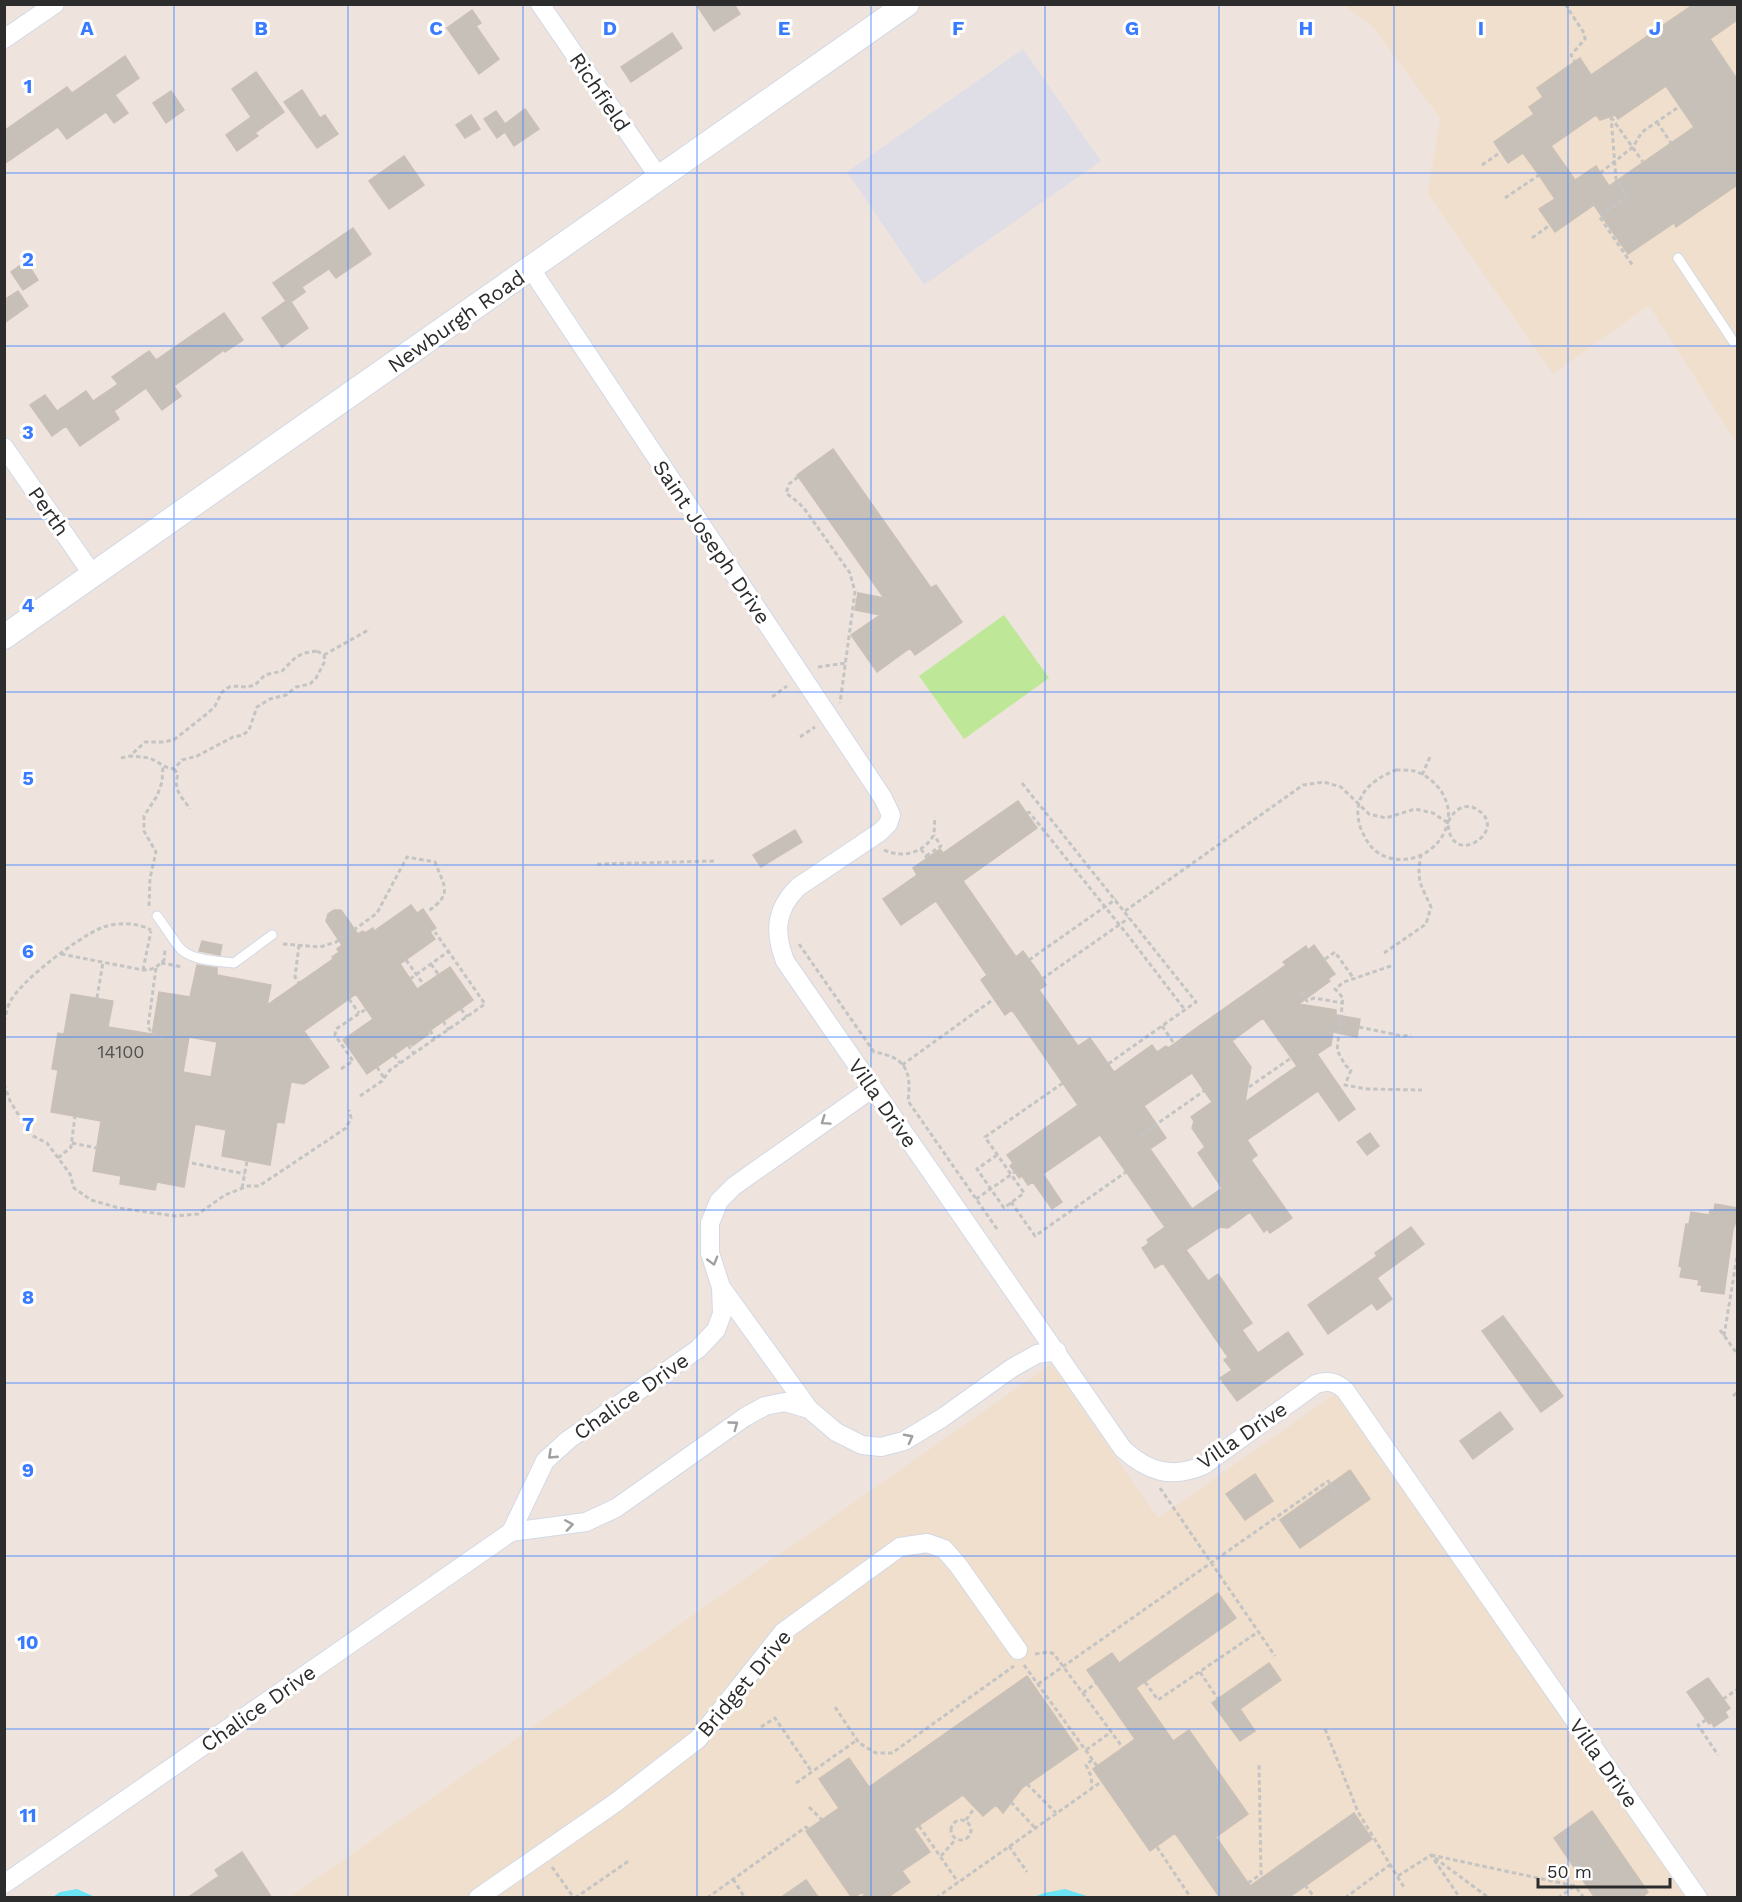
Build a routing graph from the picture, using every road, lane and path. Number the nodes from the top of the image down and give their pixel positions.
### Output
1 (55, 4) edge
2 (540, 4) edge
3 (907, 4) edge
4 (1565, 4) edge
5 (4, 39) edge
6 (1575, 62) dead end
7 (1680, 106) dead end
8 (1657, 122) junction
9 (1671, 143) dead end
10 (1633, 147) junction
11 (1501, 152) dead end
12 (1614, 162) junction
13 (1643, 162) dead end
14 (1482, 165) dead end
15 (1600, 173) dead end
16 (1539, 175) dead end
17 (660, 179) junction
18 (1505, 198) dead end
19 (1550, 225) dead end
20 (1532, 238) dead end
21 (1678, 258) dead end
22 (1633, 266) dead end
23 (531, 269) junction
24 (1733, 341) dead end
25 (4, 447) edge
26 (798, 477) dead end
27 (93, 575) junction
28 (370, 629) dead end
29 (4, 637) edge
30 (324, 655) junction
31 (829, 718) junction
32 (800, 737) dead end
33 (130, 756) junction
34 (1430, 757) dead end
35 (122, 758) dead end
36 (164, 766) junction
37 (174, 769) junction
38 (1422, 775) junction
39 (1022, 783) dead end
40 (1358, 803) junction
41 (190, 809) dead end
42 (1027, 813) dead end
43 (935, 817) dead end
44 (1448, 823) junction
45 (934, 835) junction
46 (921, 849) junction
47 (883, 850) dead end
48 (1421, 855) junction
49 (715, 861) dead end
50 (597, 864) dead end
51 (1116, 899) junction
52 (1105, 907) junction
53 (1125, 911) junction
54 (428, 912) dead end
55 (780, 916) junction
56 (1130, 917) junction
57 (153, 918) junction
58 (1119, 925) junction
59 (153, 932) junction
60 (435, 932) dead end
61 (272, 935) dead end
62 (160, 942) dead end
63 (279, 945) dead end
64 (299, 945) junction
65 (449, 951) junction
66 (1384, 953) dead end
67 (61, 954) junction
68 (406, 960) dead end
69 (1029, 960) dead end
70 (1324, 960) dead end
71 (103, 962) junction
72 (161, 963) junction
73 (431, 964) junction
74 (1391, 966) dead end
75 (156, 968) junction
76 (189, 968) dead end
77 (143, 970) junction
78 (438, 974) dead end
79 (416, 975) junction
80 (410, 979) dead end
81 (1042, 979) dead end
82 (1354, 979) junction
83 (299, 983) dead end
84 (424, 985) dead end
85 (1301, 992) dead end
86 (97, 998) dead end
87 (349, 999) dead end
88 (991, 1001) dead end
89 (1342, 1003) junction
90 (366, 1009) dead end
91 (461, 1009) dead end
92 (1185, 1010) junction
93 (359, 1014) junction
94 (467, 1017) junction
95 (443, 1021) dead end
96 (4, 1022) edge
97 (1162, 1026) junction
98 (1359, 1027) dead end
99 (449, 1029) junction
100 (430, 1030) dead end
101 (1411, 1035) dead end
102 (435, 1039) junction
103 (166, 1040) dead end
104 (408, 1046) dead end
105 (1180, 1052) dead end
106 (414, 1053) junction
107 (394, 1055) dead end
108 (1291, 1058) dead end
109 (399, 1063) junction
110 (1108, 1064) dead end
111 (902, 1065) junction
112 (376, 1067) dead end
113 (341, 1069) dead end
114 (384, 1078) junction
115 (1064, 1083) dead end
116 (4, 1084) edge
117 (1249, 1087) dead end
118 (873, 1088) junction
119 (1422, 1090) dead end
120 (1204, 1091) dead end
121 (360, 1096) dead end
122 (349, 1110) dead end
123 (75, 1116) dead end
124 (1141, 1135) dead end
125 (72, 1143) junction
126 (97, 1148) dead end
127 (998, 1155) junction
128 (58, 1158) junction
129 (247, 1161) dead end
130 (192, 1163) dead end
131 (1126, 1172) dead end
132 (1013, 1173) junction
133 (245, 1174) junction
134 (242, 1188) junction
135 (991, 1189) junction
136 (976, 1199) junction
137 (1011, 1202) junction
138 (997, 1229) dead end
139 (1737, 1250) edge
140 (721, 1287) junction
141 (1720, 1330) dead end
142 (1724, 1336) junction
143 (1057, 1351) junction
144 (1737, 1355) edge
145 (1737, 1392) edge
146 (1733, 1396) dead end
147 (809, 1409) junction
148 (1164, 1472) junction
149 (1337, 1494) dead end
150 (511, 1532) junction
151 (1211, 1563) junction
152 (1258, 1632) junction
153 (1022, 1653) joint
154 (1275, 1656) dead end
155 (1063, 1666) junction
156 (1200, 1672) junction
157 (1145, 1682) dead end
158 (1096, 1683) dead end
159 (1038, 1684) junction
160 (1737, 1689) edge
161 (1083, 1693) junction
162 (1723, 1698) dead end
163 (1218, 1699) dead end
164 (835, 1707) dead end
165 (1706, 1720) dead end
166 (761, 1727) dead end
167 (1325, 1729) dead end
168 (1111, 1732) junction
169 (857, 1740) junction
170 (1123, 1748) dead end
171 (1085, 1750) junction
172 (1718, 1755) dead end
173 (1092, 1760) junction
174 (1259, 1764) dead end
175 (1097, 1766) dead end
176 (812, 1772) junction
177 (1101, 1782) dead end
178 (796, 1783) dead end
179 (1027, 1784) dead end
180 (1092, 1788) junction
181 (1011, 1802) dead end
182 (809, 1807) dead end
183 (975, 1807) dead end
184 (1056, 1813) junction
185 (822, 1820) dead end
186 (966, 1821) junction
187 (919, 1826) dead end
188 (1035, 1828) junction
189 (809, 1829) dead end
190 (956, 1839) junction
191 (1009, 1846) junction
192 (1157, 1846) dead end
193 (542, 1853) junction
194 (1431, 1855) junction
195 (940, 1856) junction
196 (630, 1860) dead end
197 (1391, 1864) junction
198 (1027, 1872) dead end
199 (1398, 1876) junction
200 (733, 1879) junction
201 (958, 1882) junction
202 (1248, 1883) dead end
203 (4, 1884) edge
204 (1305, 1886) dead end
205 (1575, 1886) junction
206 (1405, 1889) dead end
207 (715, 1892) junction
208 (478, 1898) edge
209 (574, 1898) edge
210 (707, 1898) edge
211 (719, 1898) edge
212 (745, 1898) edge
213 (936, 1898) edge
214 (1191, 1898) edge
215 (1315, 1898) edge
216 (1345, 1898) edge
217 (1460, 1898) edge
218 (1489, 1898) edge
219 (1558, 1898) edge
220 (1584, 1898) edge
221 (1698, 1898) edge

1 - 5 street
2 - 17 street, Richfield
3 - 17 main road, Newburgh Road
4 - 6 path
7 - 8 path
8 - 9 path
8 - 10 path
10 - 12 path
10 - 12 path
10 - 13 path
11 - 14 path
12 - 15 path
12 - 22 path
16 - 18 path
17 - 23 main road, Newburgh Road
19 - 20 path
21 - 24 lane
23 - 27 main road, Newburgh Road
23 - 31 street, Saint Joseph Drive
25 - 27 street, Perth
26 - 31 path
27 - 29 main road, Newburgh Road
28 - 30 path
30 - 33 path
30 - 37 path
31 - 32 path
31 - 55 street, Saint Joseph Drive
33 - 35 path
33 - 36 path
34 - 38 path
36 - 37 path
36 - 57 path
37 - 41 path
38 - 40 path
38 - 44 path
39 - 51 path
40 - 44 path
40 - 48 path
40 - 53 path
42 - 52 path
43 - 45 path
44 - 44 path
44 - 48 path
45 - 46 path
45 - 46 path
46 - 47 path
48 - 66 path
49 - 50 path
51 - 52 path
51 - 53 path
52 - 58 path
52 - 69 path
53 - 56 path
54 - 64 path
55 - 111 path
55 - 118 street, Villa Drive
56 - 58 path
56 - 92 path
57 - 59 path
57 - 61 lane
58 - 81 path
58 - 92 path
59 - 67 path
59 - 77 path
60 - 65 path
62 - 72 path
63 - 64 path
64 - 83 path
65 - 73 path
65 - 94 path
67 - 71 path
67 - 96 path
68 - 79 path
70 - 82 path
71 - 77 path
71 - 86 path
72 - 75 path
72 - 76 path
73 - 78 path
73 - 79 path
74 - 82 path
75 - 77 path
75 - 103 path
79 - 80 path
79 - 84 path
82 - 89 path
85 - 89 path
87 - 93 path
88 - 111 path
89 - 119 path
90 - 93 path
91 - 94 path
92 - 97 path
93 - 113 path
94 - 99 path
95 - 99 path
97 - 105 path
97 - 110 path
98 - 101 path
99 - 102 path
100 - 102 path
102 - 106 path
104 - 106 path
106 - 109 path
107 - 109 path
108 - 117 path
109 - 114 path
111 - 136 path
112 - 114 path
114 - 121 path
115 - 127 path
116 - 128 path
118 -> 140 street, Chalice Drive
118 - 143 street, Villa Drive
120 - 124 path
122 - 134 path
123 - 125 path
125 - 126 path
125 - 128 path
127 - 132 path
127 - 135 path
128 - 134 path
129 - 133 path
130 - 133 path
131 - 137 path
132 - 135 path
132 - 137 path
133 - 134 path
135 - 136 path
135 - 137 path
136 - 138 path
139 - 142 path
140 - 147 street, Chalice Drive
140 -> 150 street, Chalice Drive
141 - 142 path
142 - 144 path
147 -> 143 street, Chalice Drive
143 - 148 street, Villa Drive
145 - 146 path
150 -> 147 street, Chalice Drive
148 - 151 path
148 - 221 street, Villa Drive
149 - 151 path
150 - 203 street, Chalice Drive
151 - 152 path
151 - 155 path
152 - 154 path
152 - 156 path
153 - 155 path
153 - 193 street, Bridget Drive
155 - 159 path
155 - 161 path
156 - 157 path
156 - 163 path
158 - 161 path
159 - 169 path
159 - 171 path
160 - 162 path
161 - 168 path
164 - 169 path
165 - 172 path
166 - 176 path
167 - 197 path
168 - 170 path
168 - 171 path
169 - 176 path
171 - 173 path
173 - 175 path
173 - 180 path
174 - 202 path
176 - 178 path
177 - 180 path
179 - 184 path
180 - 184 path
181 - 188 path
182 - 185 path
183 - 186 path
184 - 188 path
186 - 190 path
186 - 190 path
187 - 195 path
188 - 191 path
189 - 200 path
190 - 195 path
191 - 198 path
191 - 201 path
192 - 214 path
193 - 208 street, Bridget Drive
193 - 209 path
194 - 199 path
194 - 205 path
194 - 217 path
194 - 218 path
195 - 201 path
196 - 209 path
197 - 199 path
197 - 216 path
199 - 206 path
200 - 207 path
200 - 212 path
201 - 213 path
204 - 215 path
205 - 219 path
205 - 220 path
207 - 210 path
207 - 211 path

